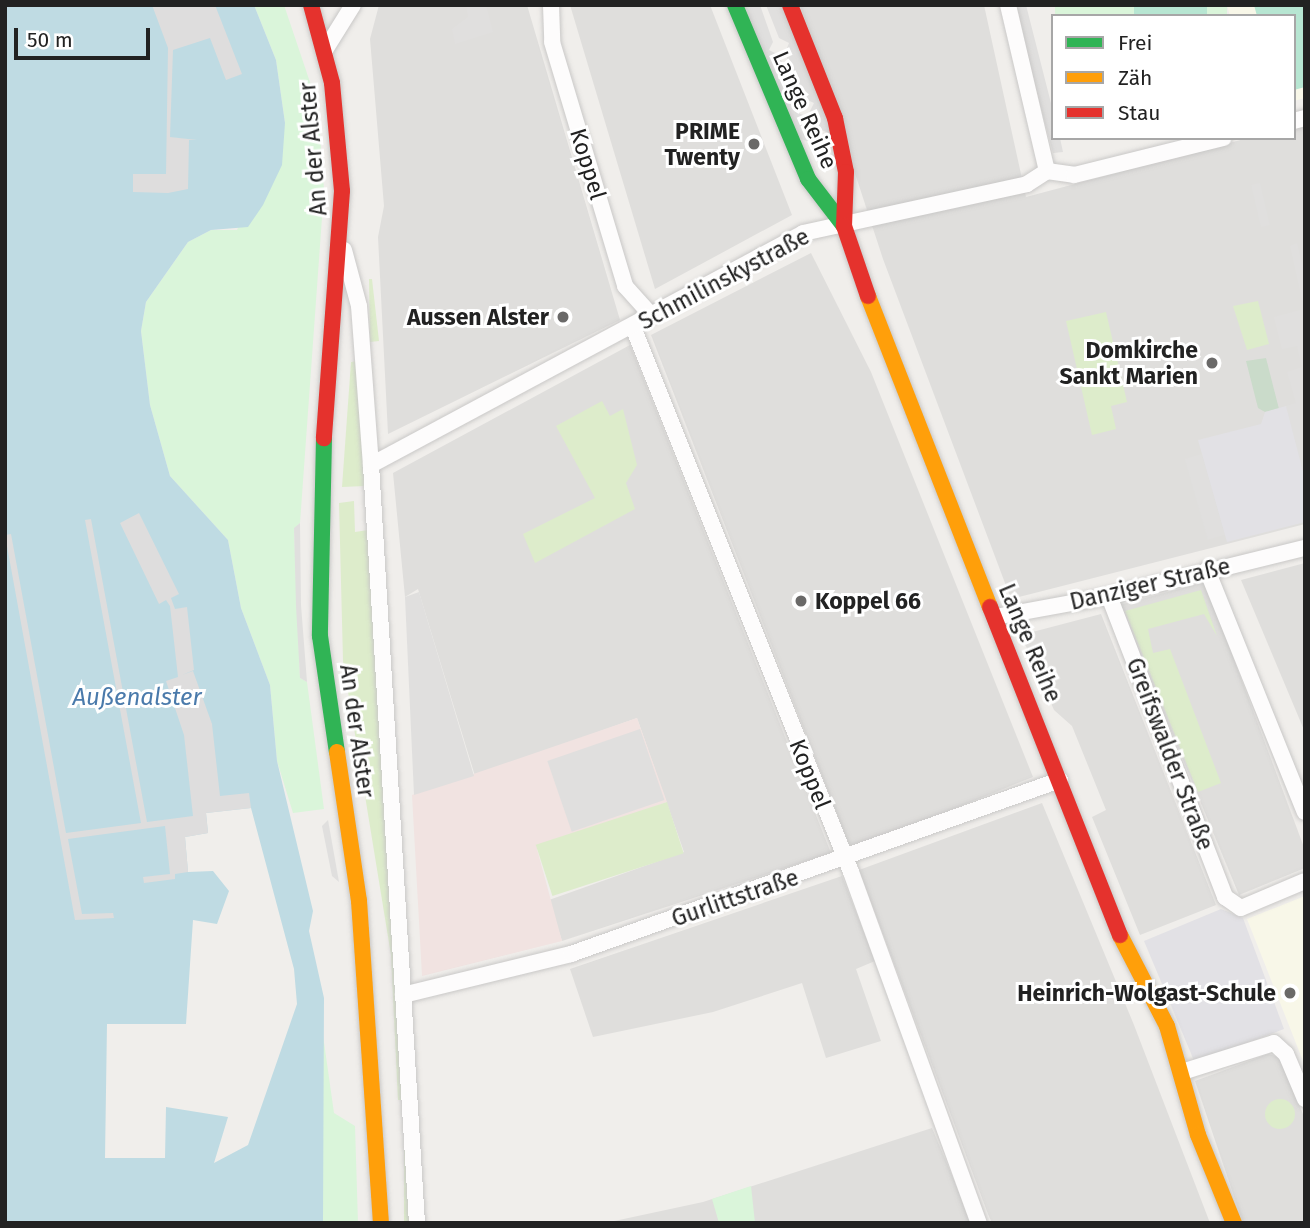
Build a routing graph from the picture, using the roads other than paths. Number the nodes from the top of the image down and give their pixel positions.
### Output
1 (311, 5) edge
2 (353, 5) edge
3 (551, 5) edge
4 (735, 5) edge
5 (790, 5) edge
6 (1008, 5) edge
7 (325, 50) junction
8 (1215, 140) edge
9 (843, 158) junction
10 (1047, 171) junction
11 (804, 172) junction
12 (844, 226) junction
13 (342, 244) junction
14 (650, 314) junction
15 (633, 327) junction
16 (371, 465) junction
17 (1305, 548) edge
18 (1207, 570) junction
19 (1109, 596) junction
20 (995, 617) junction
21 (1060, 780) junction
22 (1305, 812) edge
23 (845, 860) junction
24 (1305, 881) edge
25 (403, 995) junction
26 (1181, 1072) junction
27 (1305, 1099) edge
28 (381, 1223) edge
29 (417, 1223) edge
30 (979, 1223) edge
31 (1234, 1223) edge

1 - 7 street, An der Alster
2 - 7 street, An der Alster
3 - 14 street, Koppel
4 - 11 street, Lange Reihe
5 - 9 street, Lange Reihe
6 - 10 street
7 - 13 street, An der Alster
8 - 10 street
9 - 11 street
9 - 12 street, Lange Reihe
10 - 12 street, Schmilinskystraße
11 - 12 street, Lange Reihe
12 - 14 street, Schmilinskystraße
12 - 20 street, Lange Reihe
13 - 16 street, An der Alster
13 - 28 street, An der Alster
14 - 15 street, Schmilinskystraße
15 - 16 street, Schmilinskystraße
15 - 23 street, Koppel
16 - 25 street, An der Alster
17 - 18 street, Danziger Straße
18 - 19 street, Danziger Straße
18 - 22 street
19 - 20 street, Danziger Straße
19 - 24 street, Greifswalder Straße
20 - 21 street, Lange Reihe
21 - 23 street, Gurlittstraße
21 - 26 street, Lange Reihe
23 - 25 street, Gurlittstraße
23 - 30 street, Koppel
25 - 29 street, An der Alster
26 - 27 street
26 - 31 street, Lange Reihe

